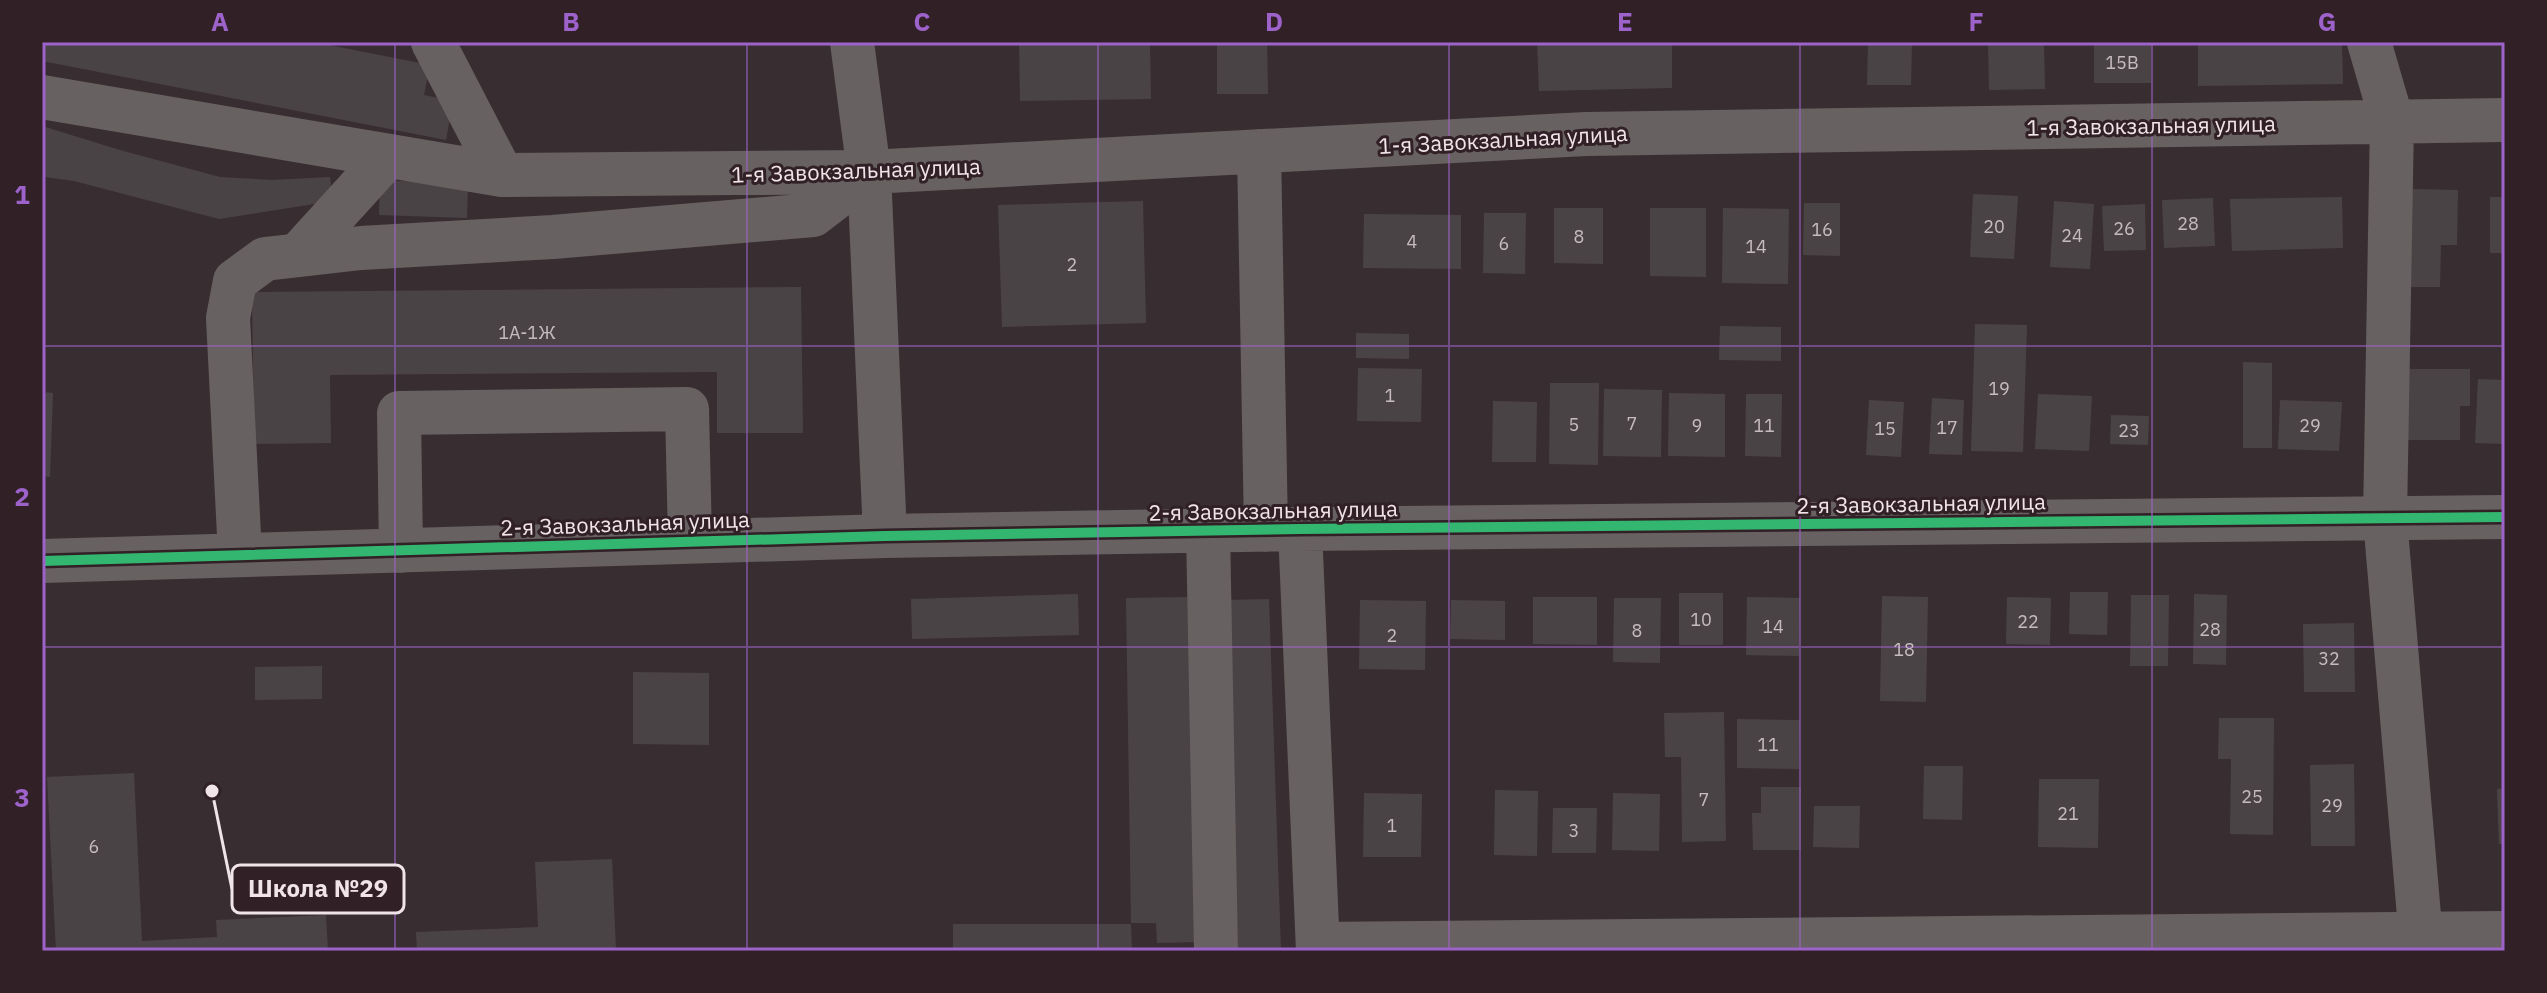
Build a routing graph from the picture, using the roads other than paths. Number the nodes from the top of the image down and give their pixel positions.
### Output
1 (433, 42) edge
2 (852, 42) edge
3 (2369, 42) edge
4 (42, 97) edge
5 (2505, 120) edge
6 (2392, 121) junction
7 (1259, 151) junction
8 (388, 156) junction
9 (869, 172) junction
10 (502, 175) junction
11 (298, 255) junction
12 (2505, 517) edge
13 (2385, 519) junction
14 (1283, 529) junction
15 (1208, 530) junction
16 (885, 536) junction
17 (690, 540) junction
18 (401, 551) junction
19 (240, 555) junction
20 (42, 561) edge
21 (2505, 933) edge
22 (2422, 943) edge
23 (1318, 948) edge
24 (1216, 951) edge

1 - 10 street
2 - 9 street
3 - 6 street
4 - 8 street, 1-я Завокзальная улица
5 - 6 street, 1-я Завокзальная улица
6 - 7 street, 1-я Завокзальная улица
6 - 13 street
7 - 9 street, 1-я Завокзальная улица
7 - 14 street
8 - 10 street, 1-я Завокзальная улица
8 - 11 street
9 - 10 street, 1-я Завокзальная улица
9 - 11 street
9 - 16 street
11 - 19 street
12 - 13 street, 2-я Завокзальная улица
13 - 14 street, 2-я Завокзальная улица
13 - 22 street
14 - 15 street, 2-я Завокзальная улица
14 - 23 street
15 - 16 street, 2-я Завокзальная улица
15 - 24 street
16 - 17 street, 2-я Завокзальная улица
17 - 18 street, 2-я Завокзальная улица
17 - 18 street
18 - 19 street, 2-я Завокзальная улица
19 - 20 street, 2-я Завокзальная улица
21 - 22 street
22 - 23 street

